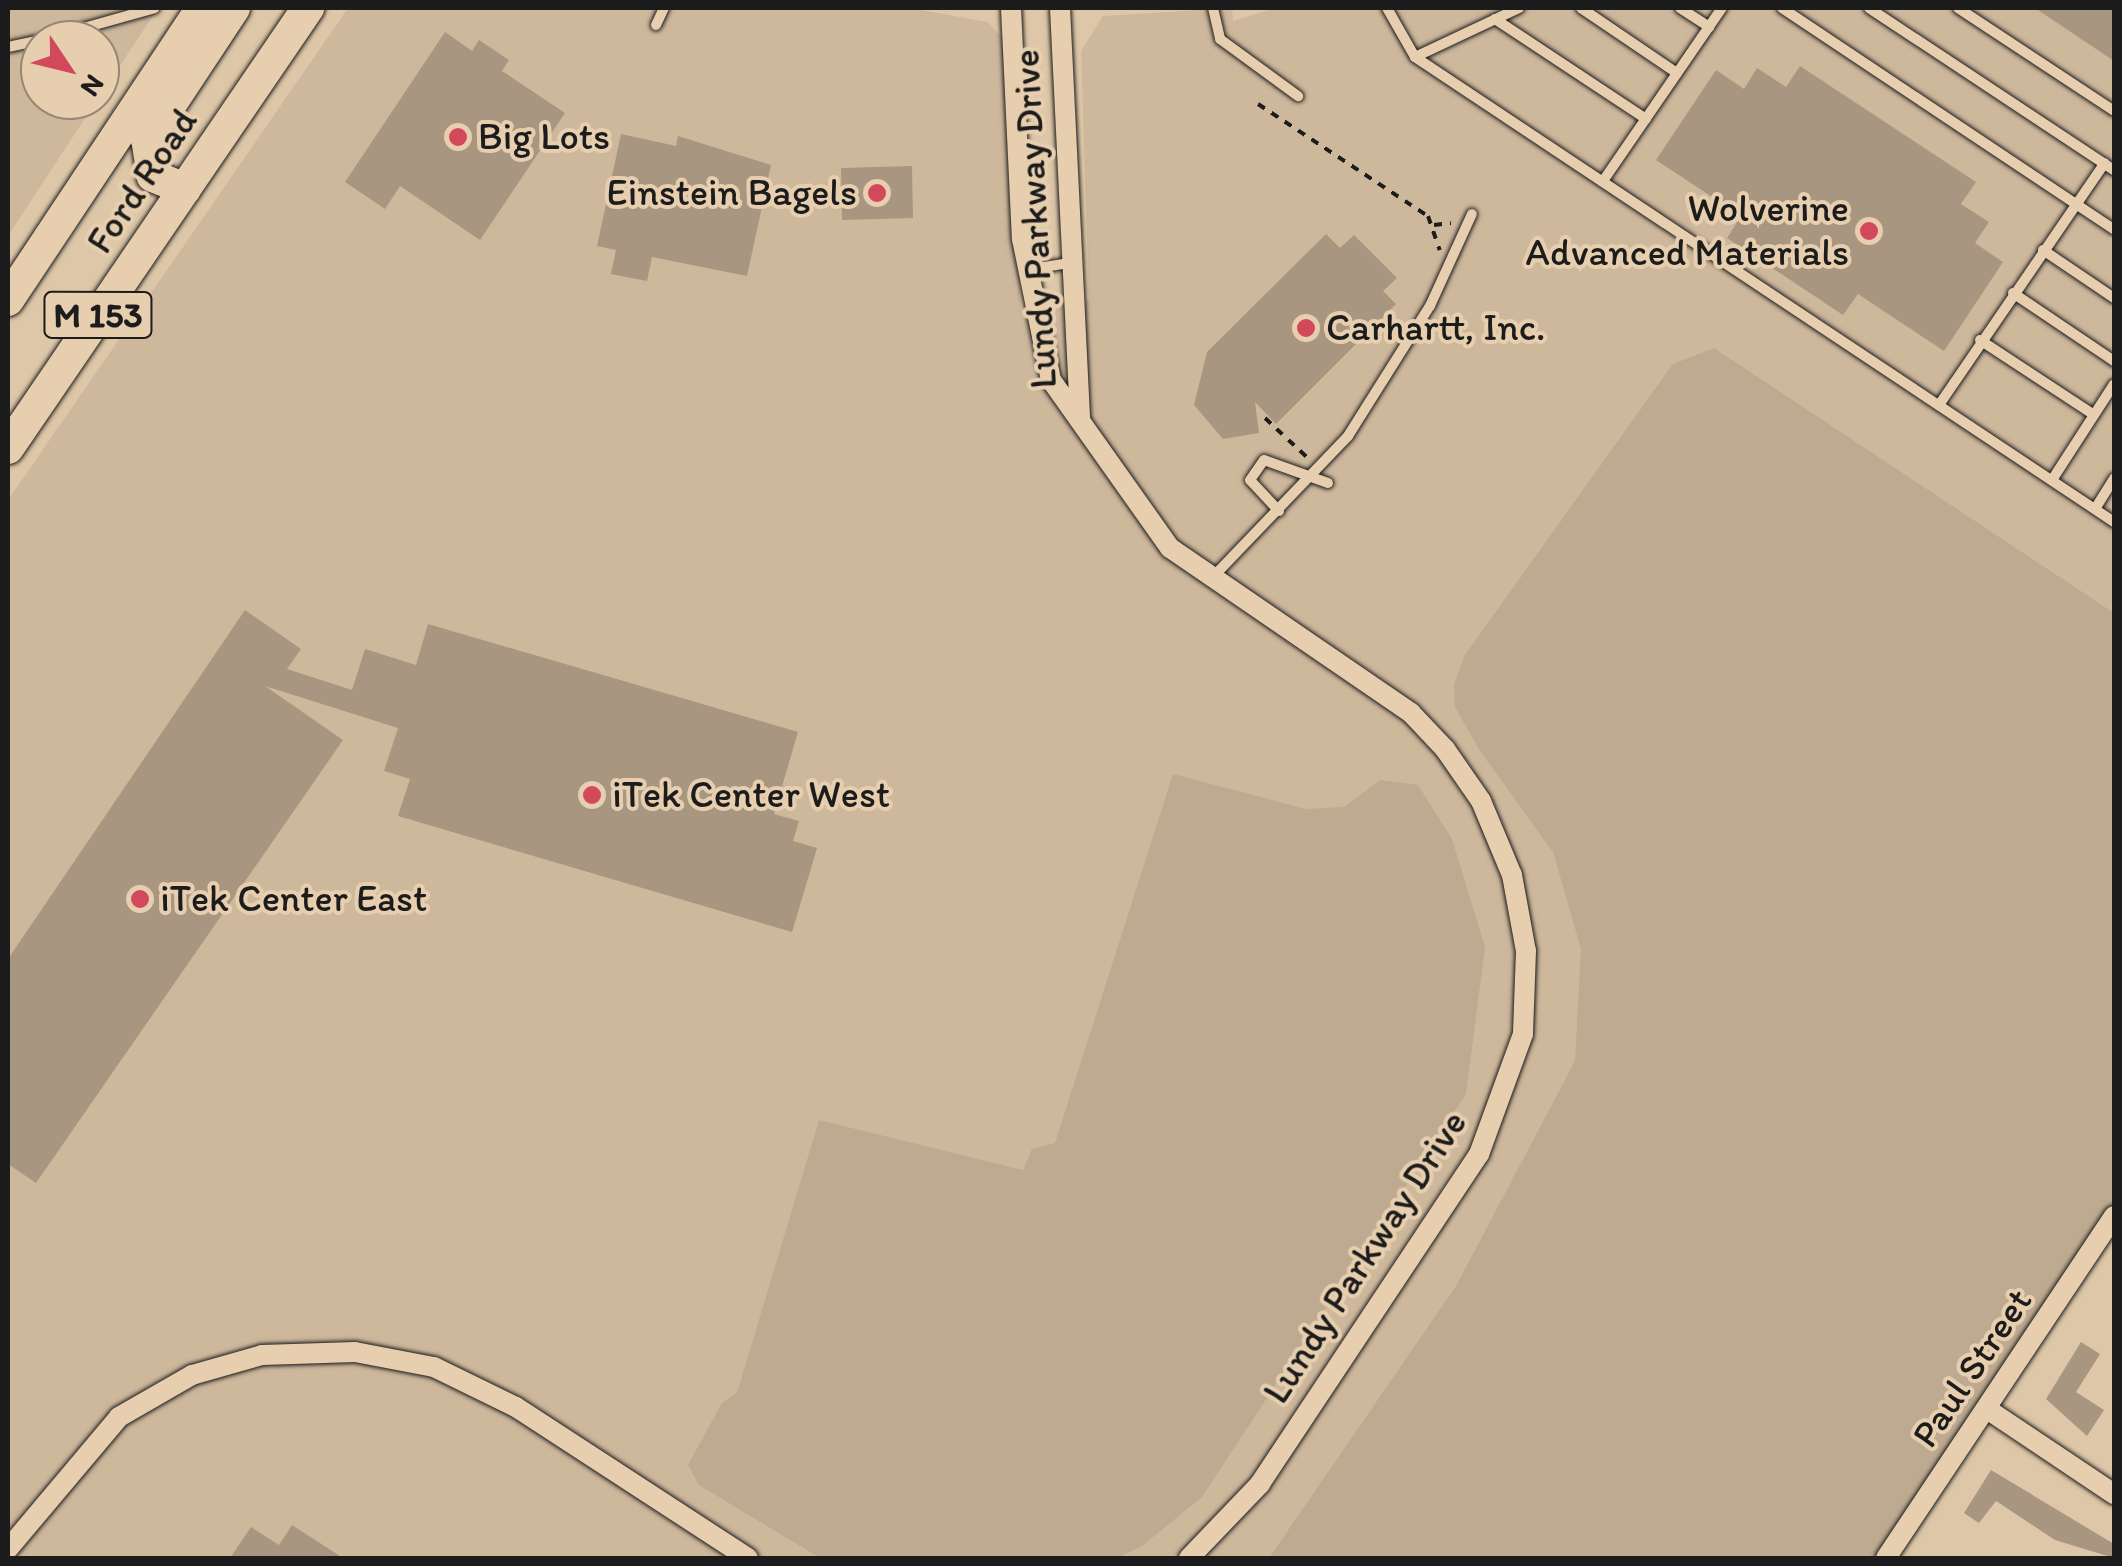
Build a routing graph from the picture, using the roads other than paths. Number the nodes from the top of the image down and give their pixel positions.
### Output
1 (156, 8) edge
2 (202, 8) edge
3 (234, 8) edge
4 (308, 8) edge
5 (664, 8) edge
6 (1011, 8) edge
7 (1060, 8) edge
8 (1213, 8) edge
9 (1387, 8) edge
10 (1519, 8) edge
11 (1581, 8) edge
12 (1680, 8) edge
13 (1722, 8) edge
14 (1782, 8) edge
15 (1869, 8) edge
16 (1958, 8) edge
17 (1882, 11) edge
18 (113, 20) edge
19 (1495, 20) junction
20 (656, 26) dead end
21 (1708, 27) junction
22 (1415, 57) junction
23 (1677, 74) junction
24 (1298, 96) dead end
25 (2114, 112) edge
26 (1646, 119) junction
27 (2110, 166) edge
28 (1603, 181) junction
29 (185, 189) junction
30 (2076, 203) junction
31 (1472, 214) dead end
32 (2114, 229) edge
33 (2043, 250) junction
34 (1069, 263) junction
35 (1026, 270) junction
36 (11, 293) edge
37 (2013, 294) junction
38 (2114, 298) edge
39 (1980, 340) junction
40 (2114, 360) edge
41 (2114, 384) edge
42 (1939, 405) junction
43 (2094, 415) junction
44 (1081, 427) junction
45 (9, 446) edge
46 (2114, 478) edge
47 (1308, 480) junction
48 (2052, 480) junction
49 (1328, 483) dead end
50 (2094, 509) junction
51 (1279, 511) junction
52 (2114, 522) edge
53 (1211, 579) junction
54 (2114, 1216) edge
55 (1987, 1410) junction
56 (2114, 1494) edge
57 (9, 1551) edge
58 (748, 1558) edge
59 (1189, 1558) edge
60 (1886, 1558) edge

1 - 18 lane
2 - 36 main road, Ford Road / M 153
3 - 29 main road
4 - 29 main road, Ford Road / M 153
5 - 20 lane
6 - 35 street, Lundy Parkway Drive
7 - 34 street, Lundy Parkway Drive
8 - 24 lane
9 - 22 lane
10 - 19 lane
11 - 23 lane
12 - 21 lane
13 - 21 lane
14 - 30 lane
15 - 17 lane
16 - 25 lane
17 - 27 lane
19 - 22 lane
19 - 26 lane
21 - 23 lane
22 - 28 lane
23 - 26 lane
26 - 28 lane
27 - 30 lane
28 - 42 lane
29 - 45 main road, Ford Road / M 153
30 - 32 lane
30 - 33 lane
31 - 47 lane
33 - 37 lane
33 - 38 lane
34 - 35 lane
34 - 44 street, Lundy Parkway Drive
35 - 44 street, Lundy Parkway Drive
37 - 39 lane
37 - 40 lane
39 - 42 lane
39 - 43 lane
41 - 43 lane
42 - 48 lane
43 - 48 lane
44 - 53 street, Lundy Parkway Drive
46 - 50 lane
47 - 49 lane
47 - 51 lane
47 - 51 lane
48 - 50 lane
50 - 52 lane
51 - 53 lane
53 - 59 street, Lundy Parkway Drive
54 - 55 street, Paul Street
55 - 56 street
55 - 60 street, Paul Street
57 - 58 street

